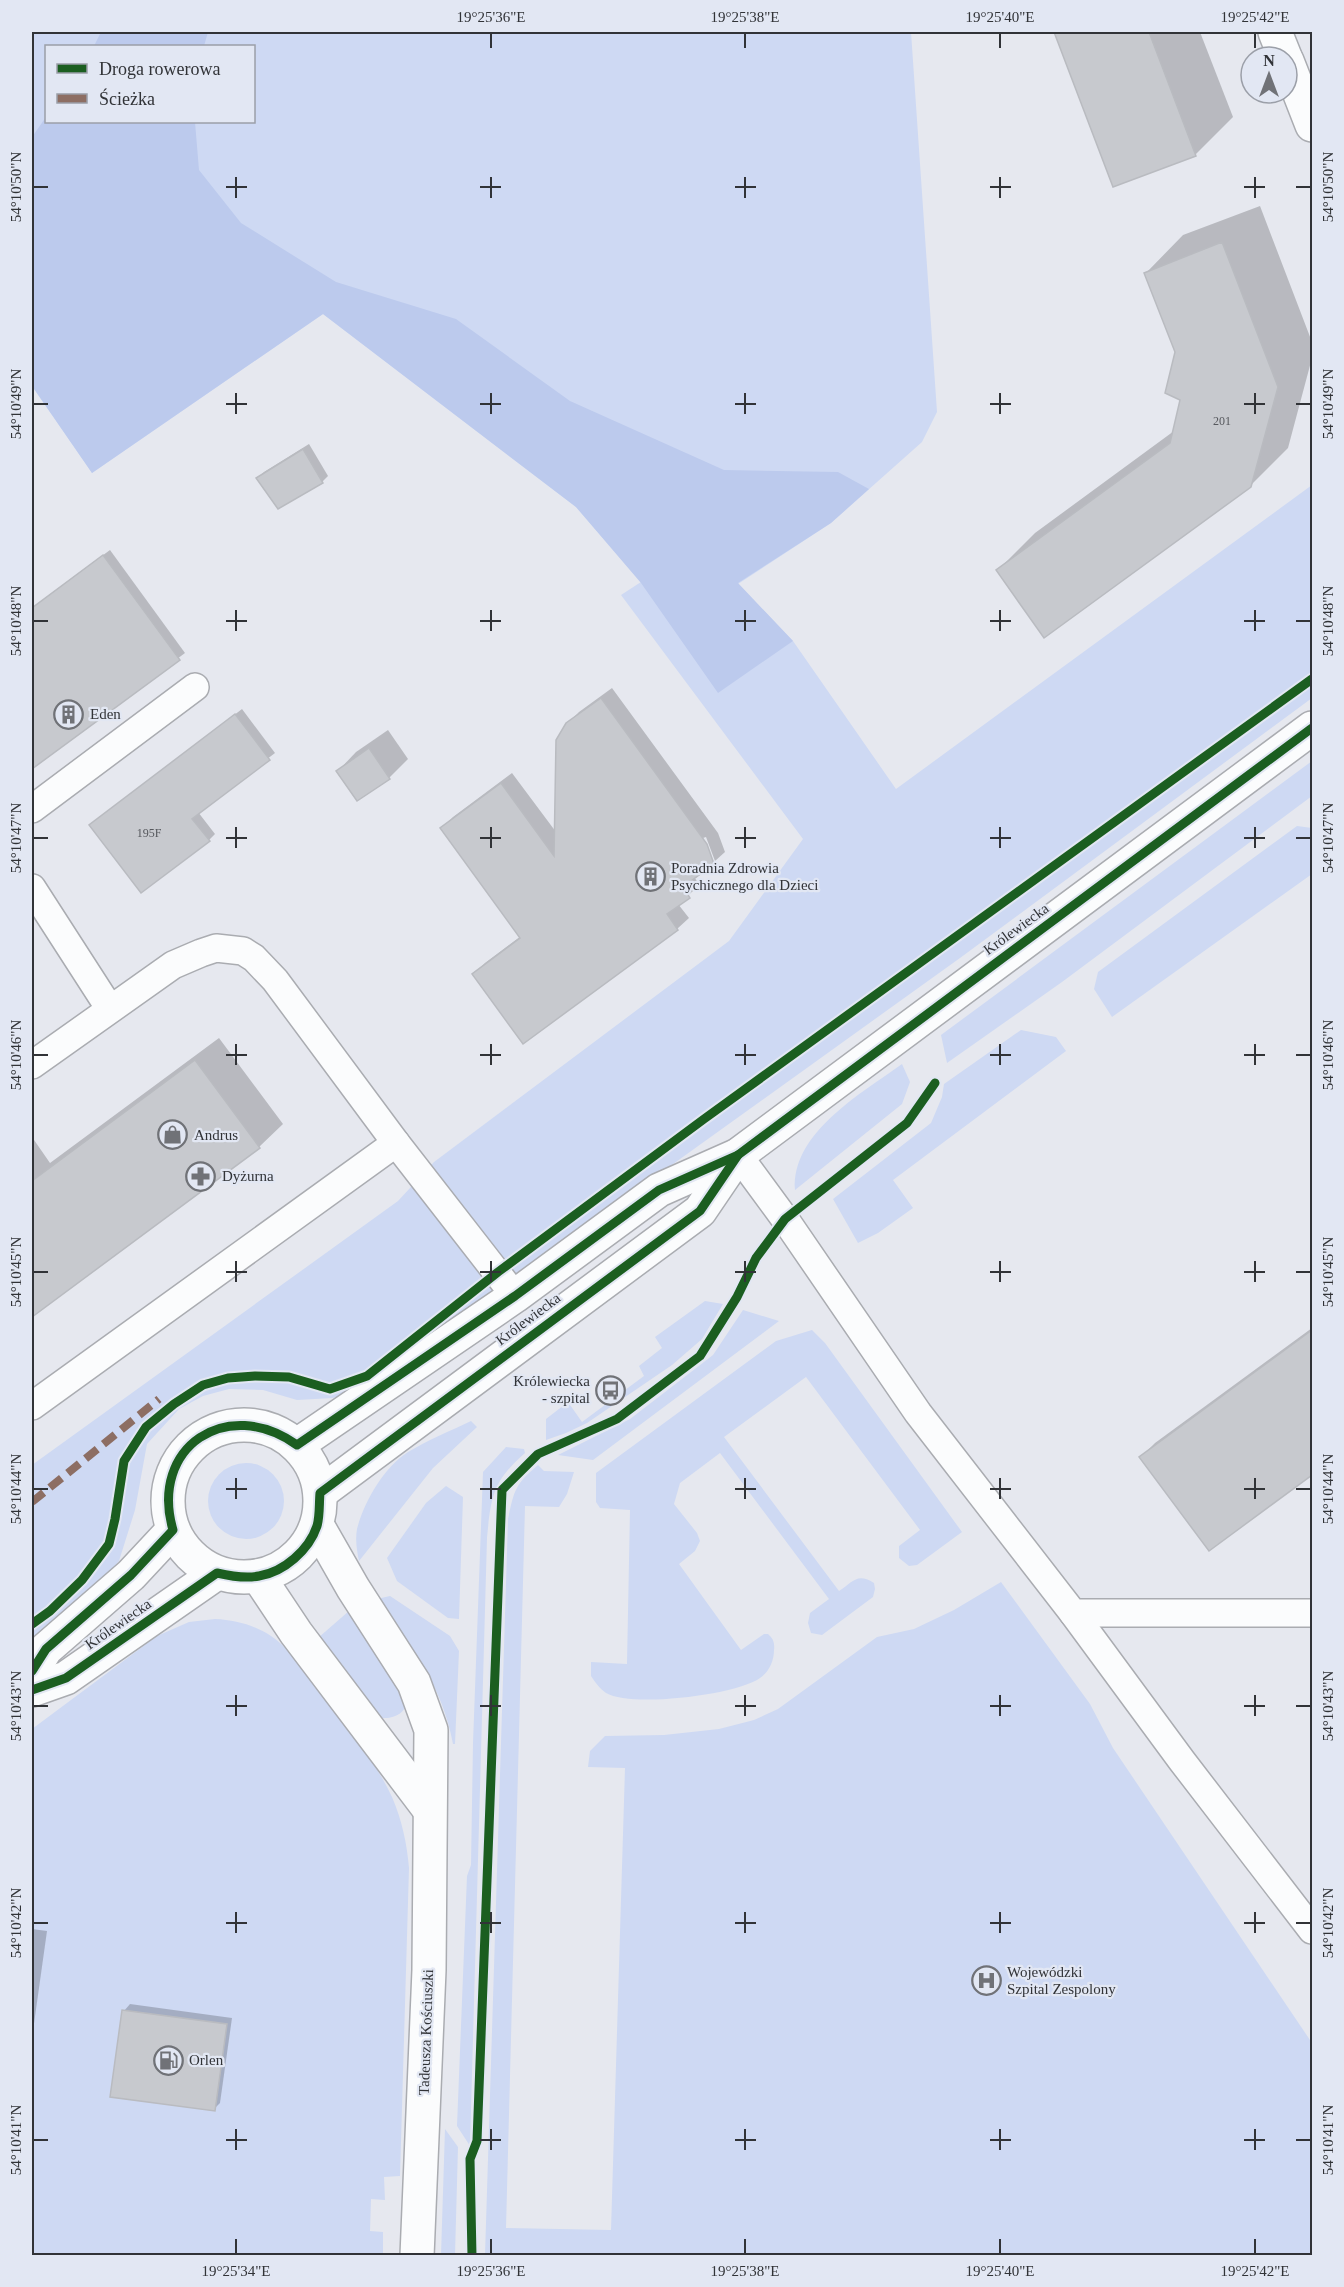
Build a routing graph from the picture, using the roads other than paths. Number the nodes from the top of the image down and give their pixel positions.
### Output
1 (1299, 92) edge
2 (1312, 125) edge
3 (195, 687) dead end
4 (1312, 728) edge
5 (32, 809) edge
6 (32, 888) edge
7 (110, 1009) junction
8 (32, 1065) edge
9 (396, 1143) junction
10 (738, 1155) junction
11 (515, 1296) junction
12 (32, 1406) edge
13 (297, 1445) junction
14 (320, 1493) junction
15 (317, 1525) junction
16 (173, 1530) junction
17 (217, 1573) junction
18 (258, 1576) junction
19 (1073, 1613) junction
20 (1312, 1613) edge
21 (32, 1671) edge
22 (32, 1690) edge
23 (429, 1809) junction
24 (1312, 1930) edge
25 (417, 2256) edge

1 - 2 main road
3 - 5 lane
4 - 10 main road, Królewiecka
6 - 7 lane
7 - 8 lane
7 - 9 lane
9 - 11 lane
9 - 12 lane
10 - 11 main road, Królewiecka
10 - 14 main road, Królewiecka
10 - 19 lane
11 - 13 main road, Królewiecka
13 - 14 main road
13 - 16 main road
14 - 15 main road
15 - 18 main road
15 - 23 main road, Tadeusza Kościuszki
16 - 17 main road
16 - 21 main road, Królewiecka
17 - 18 main road
17 - 22 main road, Królewiecka
18 - 23 main road
19 - 20 lane
19 - 24 lane
23 - 25 main road, Tadeusza Kościuszki

